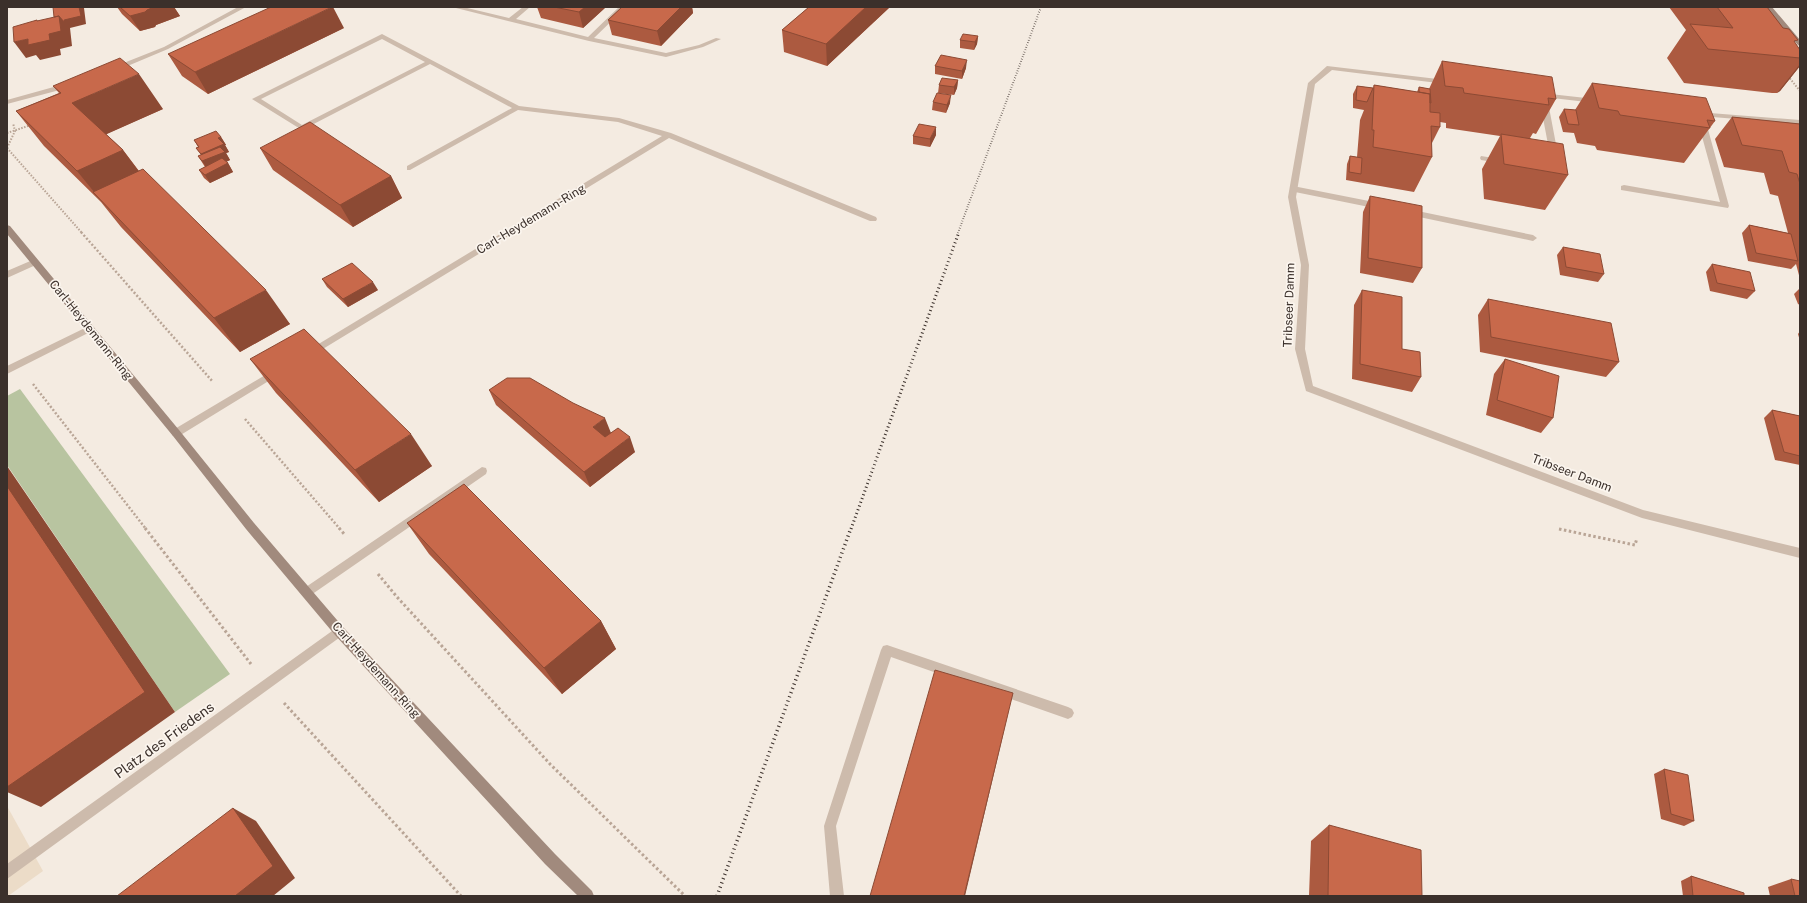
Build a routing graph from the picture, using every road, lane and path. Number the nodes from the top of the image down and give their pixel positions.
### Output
1 (243, 7) edge
2 (455, 7) edge
3 (527, 7) edge
4 (623, 7) edge
5 (1768, 7) edge
6 (512, 20) junction
7 (589, 39) junction
8 (718, 39) dead end
9 (1800, 44) edge
10 (429, 62) junction
11 (108, 71) edge
12 (1786, 73) edge
13 (74, 83) edge
14 (1456, 84) edge
15 (1800, 91) edge
16 (7, 102) edge
17 (1605, 103) edge
18 (517, 108) junction
19 (1800, 122) edge
20 (15, 131) edge
21 (7, 133) edge
22 (668, 135) junction
23 (7, 148) edge
24 (1484, 158) dead end
25 (1506, 162) edge
26 (1556, 163) edge
27 (410, 168) dead end
28 (1624, 188) dead end
29 (1293, 189) junction
30 (1386, 208) edge
31 (1402, 211) edge
32 (873, 219) dead end
33 (7, 228) edge
34 (1533, 238) dead end
35 (36, 262) junction
36 (7, 275) edge
37 (89, 329) junction
38 (302, 358) edge
39 (18, 365) junction
40 (289, 365) edge
41 (7, 370) edge
42 (229, 400) junction
43 (176, 432) junction
44 (482, 471) dead end
45 (1642, 514) junction
46 (1559, 529) dead end
47 (1800, 553) edge
48 (361, 554) junction
49 (307, 592) junction
50 (339, 631) junction
51 (266, 684) junction
52 (1068, 714) dead end
53 (7, 872) edge
54 (461, 896) edge
55 (587, 896) edge
56 (685, 896) edge
57 (837, 896) edge

1 - 11 street
2 - 6 street
3 - 6 street
4 - 7 street
5 - 9 main road
6 - 7 street
7 - 8 street
10 - 10 street
10 - 18 street
12 - 15 path
13 - 16 street
14 - 29 street, Tribseer Damm
17 - 26 street
18 - 22 street
18 - 27 street
19 - 28 street
20 - 21 path
22 - 32 street
22 - 38 street, Carl-Heydemann-Ring
23 - 42 path
24 - 25 street
29 - 30 street
29 - 45 street, Tribseer Damm
31 - 34 street
33 - 35 main road, Carl-Heydemann-Ring
35 - 36 street
35 - 37 main road, Carl-Heydemann-Ring
37 - 39 street
37 - 43 main road, Carl-Heydemann-Ring
39 - 41 street
39 - 51 path
40 - 42 street
42 - 43 street
42 - 48 path
43 - 49 main road, Carl-Heydemann-Ring
44 - 48 street
45 - 46 path
45 - 47 street, Tribseer Damm
48 - 49 street
48 - 56 path
49 - 50 main road, Carl-Heydemann-Ring
50 - 51 street, Platz des Friedens
50 - 55 main road, Carl-Heydemann-Ring
51 - 53 street, Platz des Friedens
51 - 54 path
52 - 57 street

